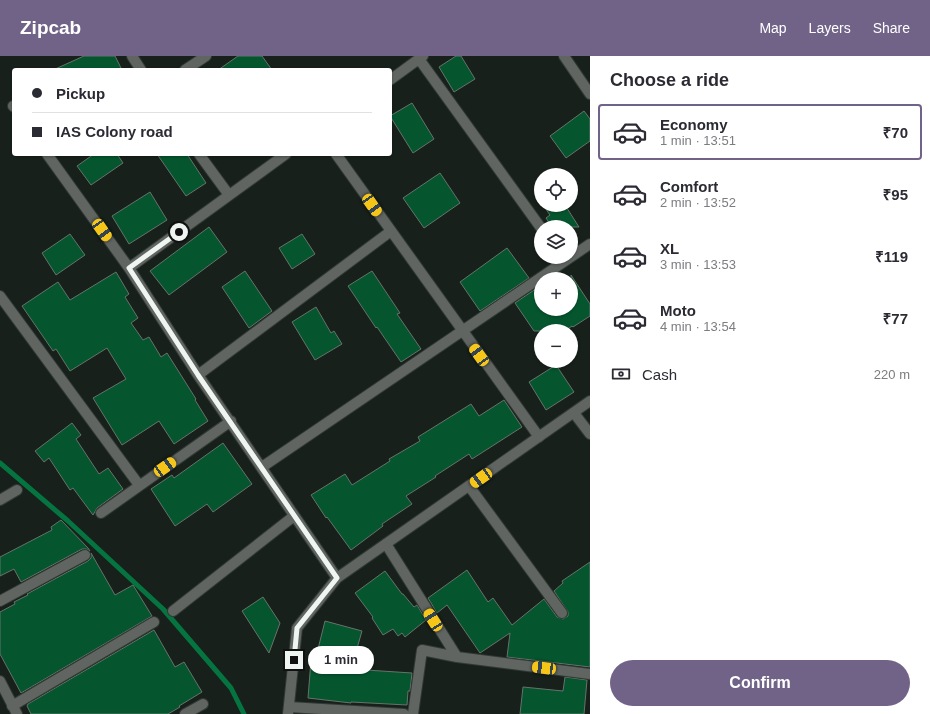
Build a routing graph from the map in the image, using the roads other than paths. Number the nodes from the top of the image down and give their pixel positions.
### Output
1 (132, 56) edge
2 (206, 56) edge
3 (564, 56) edge
4 (421, 58) edge
5 (140, 68) edge
6 (188, 68) edge
7 (392, 79) edge
8 (587, 83) edge
9 (590, 94) edge
10 (48, 156) edge
11 (200, 156) edge
12 (283, 156) edge
13 (337, 156) edge
14 (229, 195) junction
15 (535, 220) edge
16 (391, 231) junction
17 (590, 244) edge
18 (578, 251) edge
19 (557, 264) edge
20 (129, 268) junction
21 (0, 296) edge
22 (462, 331) junction
23 (198, 375) junction
24 (590, 402) edge
25 (574, 413) junction
26 (231, 421) junction
27 (590, 434) edge
28 (539, 437) junction
29 (262, 467) junction
30 (139, 485) junction
31 (469, 486) junction
32 (17, 490) dead end
33 (0, 500) edge
34 (101, 513) dead end
35 (294, 516) junction
36 (386, 544) junction
37 (85, 555) dead end
38 (337, 578) junction
39 (0, 601) edge
40 (173, 611) dead end
41 (562, 613) dead end
42 (154, 622) dead end
43 (457, 658) junction
44 (590, 674) edge
45 (0, 681) edge
46 (203, 704) dead end
47 (15, 710) edge
48 (288, 710) edge
49 (185, 714) edge
50 (404, 714) edge
51 (413, 714) edge

1 - 5 street
2 - 6 street
3 - 8 street
4 - 7 street
4 - 15 street
8 - 9 street
10 - 20 street
11 - 14 street
12 - 14 street
13 - 16 street
14 - 20 street
16 - 22 street
16 - 23 street
17 - 18 street
19 - 22 street
20 - 23 street
21 - 30 street
22 - 28 street
22 - 29 street
23 - 26 street
24 - 25 street
25 - 27 street
25 - 28 street
26 - 29 street
26 - 30 street
28 - 31 street
29 - 35 street
30 - 34 street
31 - 36 street
31 - 41 street
32 - 33 street
35 - 38 street
35 - 40 street
36 - 38 street
36 - 43 street
37 - 39 street
38 - 48 street
42 - 47 street
43 - 44 street
43 - 51 street
45 - 47 street
46 - 49 street
48 - 50 street

